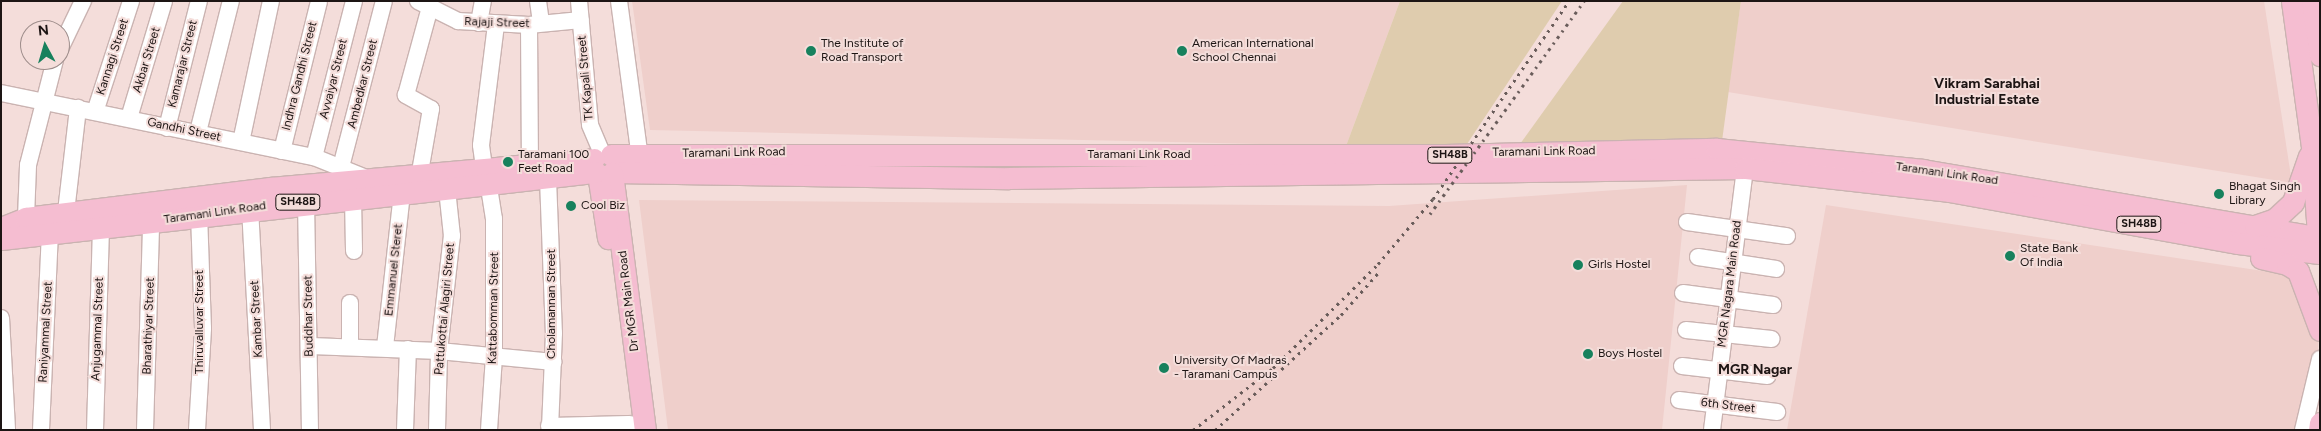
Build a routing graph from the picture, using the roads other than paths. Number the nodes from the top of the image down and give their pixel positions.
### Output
1 (83, 1) edge
2 (131, 1) edge
3 (164, 1) edge
4 (199, 1) edge
5 (231, 1) edge
6 (271, 1) edge
7 (318, 1) edge
8 (354, 1) edge
9 (384, 1) edge
10 (483, 1) edge
11 (538, 1) edge
12 (579, 1) edge
13 (619, 1) edge
14 (2292, 1) edge
15 (2312, 1) edge
16 (425, 4) edge
17 (581, 20) junction
18 (487, 24) junction
19 (535, 24) junction
20 (70, 28) edge
21 (2320, 55) edge
22 (52, 70) edge
23 (1, 93) edge
24 (43, 100) junction
25 (78, 108) junction
26 (95, 112) junction
27 (129, 118) junction
28 (166, 128) junction
29 (198, 132) junction
30 (241, 142) junction
31 (2312, 147) junction
32 (282, 151) junction
33 (314, 158) junction
34 (530, 162) junction
35 (641, 162) junction
36 (604, 165) junction
37 (341, 167) junction
38 (1745, 168) junction
39 (420, 172) junction
40 (487, 176) junction
41 (364, 178) junction
42 (548, 179) junction
43 (447, 189) junction
44 (402, 193) junction
45 (353, 198) junction
46 (306, 202) junction
47 (250, 208) junction
48 (66, 212) junction
49 (199, 214) junction
50 (26, 218) junction
51 (151, 222) junction
52 (1687, 222) dead end
53 (2255, 226) junction
54 (1, 228) edge
55 (101, 228) junction
56 (1736, 229) junction
57 (50, 235) junction
58 (1787, 236) dead end
59 (1, 239) edge
60 (2319, 242) edge
61 (2238, 243) junction
62 (354, 251) dead end
63 (1698, 257) dead end
64 (1732, 262) junction
65 (2320, 267) edge
66 (1776, 269) dead end
67 (1683, 293) dead end
68 (1727, 299) junction
69 (350, 303) dead end
70 (1772, 306) dead end
71 (1, 318) edge
72 (1686, 330) dead end
73 (2320, 330) edge
74 (1724, 333) junction
75 (1772, 340) dead end
76 (311, 346) junction
77 (350, 347) junction
78 (385, 347) junction
79 (408, 349) junction
80 (439, 350) junction
81 (494, 357) junction
82 (2320, 358) edge
83 (553, 362) junction
84 (1682, 366) dead end
85 (1719, 371) junction
86 (1767, 376) dead end
87 (1679, 400) dead end
88 (1715, 405) junction
89 (1777, 412) dead end
90 (2320, 423) edge
91 (549, 428) edge
92 (635, 428) edge
93 (7, 430) edge
94 (41, 430) edge
95 (94, 430) edge
96 (145, 430) edge
97 (197, 430) edge
98 (262, 430) edge
99 (310, 430) edge
100 (405, 430) edge
101 (437, 430) edge
102 (488, 430) edge
103 (1712, 430) edge
104 (2303, 430) edge
105 (2319, 430) edge

1 - 20 street
2 - 26 street, Kannagi Street
3 - 27 street, Akbar Street
4 - 28 street, Kamarajar Street
5 - 29 street
6 - 30 street
7 - 32 street, Indhra Gandhi Street
8 - 33 street, Avvaiyar Street
9 - 37 street, Ambedkar Street
10 - 18 street, Kattabomman Street
11 - 19 street
12 - 17 street, TK Kapali Street
13 - 35 street
14 - 31 main road
15 - 21 main road
16 - 18 street, Rajaji Street
16 - 39 street
17 - 19 street, Rajaji Street
17 - 36 street, TK Kapali Street
18 - 19 street, Rajaji Street
18 - 40 street, Kattabomman Street
19 - 34 street
22 - 24 street
23 - 24 street, Gandhi Street
24 - 25 street, Gandhi Street
24 - 50 street
25 - 26 street, Gandhi Street
25 - 48 street
26 - 27 street, Gandhi Street
27 - 28 street, Gandhi Street
28 - 29 street, Gandhi Street
29 - 30 street, Gandhi Street
30 - 32 street, Gandhi Street
31 - 53 main road
31 - 60 main road
32 - 33 street, Gandhi Street
33 - 37 street, Gandhi Street
34 - 36 main road, Taramani Link Road
34 - 40 main road, Taramani Link Road / SH48B
35 - 36 main road, Taramani Link Road / SH48B
35 - 38 main road, Taramani Link Road / SH48B
35 - 53 main road, Taramani Link Road / SH48B
36 - 42 main road, Taramani Link Road
36 - 92 main road, Dr MGR Main Road
37 - 41 street, Gandhi Street
38 - 56 street, MGR Nagara Main Road
38 - 61 main road, Taramani Link Road / SH48B
39 - 40 main road, Taramani Link Road / SH48B
39 - 41 main road, Taramani Link Road / SH48B
40 - 42 main road, Taramani Link Road / SH48B
40 - 43 main road, Taramani Link Road / SH48B
40 - 81 street, Kattabomman Street
41 - 48 main road, Taramani Link Road / SH48B
42 - 83 street, Cholamannan Street
43 - 44 main road, Taramani Link Road / SH48B
43 - 80 street, Pattukottai Alagiri Street
44 - 45 main road, Taramani Link Road / SH48B
44 - 78 street, Emmanuel Steret
45 - 46 main road, Taramani Link Road / SH48B
45 - 62 street
46 - 47 main road, Taramani Link Road / SH48B
46 - 76 street, Buddhar Street
47 - 49 main road, Taramani Link Road / SH48B
47 - 98 street, Kambar Street
48 - 50 main road, Taramani Link Road / SH48B
49 - 51 main road, Taramani Link Road / SH48B
49 - 97 street, Thiruvalluvar Street
50 - 54 main road, Taramani Link Road / SH48B
51 - 55 main road, Taramani Link Road / SH48B
51 - 96 street, Bharathiyar Street
52 - 56 street
53 - 60 main road, Taramani Link Road / SH48B
55 - 57 main road, Taramani Link Road / SH48B
55 - 95 street, Anjugammal Street
56 - 58 street
56 - 64 street, MGR Nagara Main Road
57 - 59 main road, Taramani Link Road / SH48B
57 - 94 street, Raniyammal Street
60 - 61 main road, Taramani Link Road / SH48B
60 - 65 main road
61 - 73 main road, SH48B
63 - 64 street
64 - 66 street
64 - 68 street, MGR Nagara Main Road
67 - 68 street
68 - 70 street
68 - 74 street, MGR Nagara Main Road
69 - 77 street
71 - 93 street
72 - 74 street
74 - 75 street
74 - 85 street, MGR Nagara Main Road
76 - 77 street
76 - 99 street, Buddhar Street
77 - 78 street
78 - 79 street
79 - 80 street
79 - 100 street
80 - 81 street
80 - 101 street, Pattukottai Alagiri Street
81 - 83 street
81 - 102 street, Kattabomman Street
82 - 104 street
83 - 91 street, Cholamannan Street
84 - 85 street
85 - 86 street
85 - 88 street, MGR Nagara Main Road
87 - 88 street, 6th Street
88 - 89 street, 6th Street
88 - 103 street, MGR Nagara Main Road
90 - 105 main road
91 - 92 street

